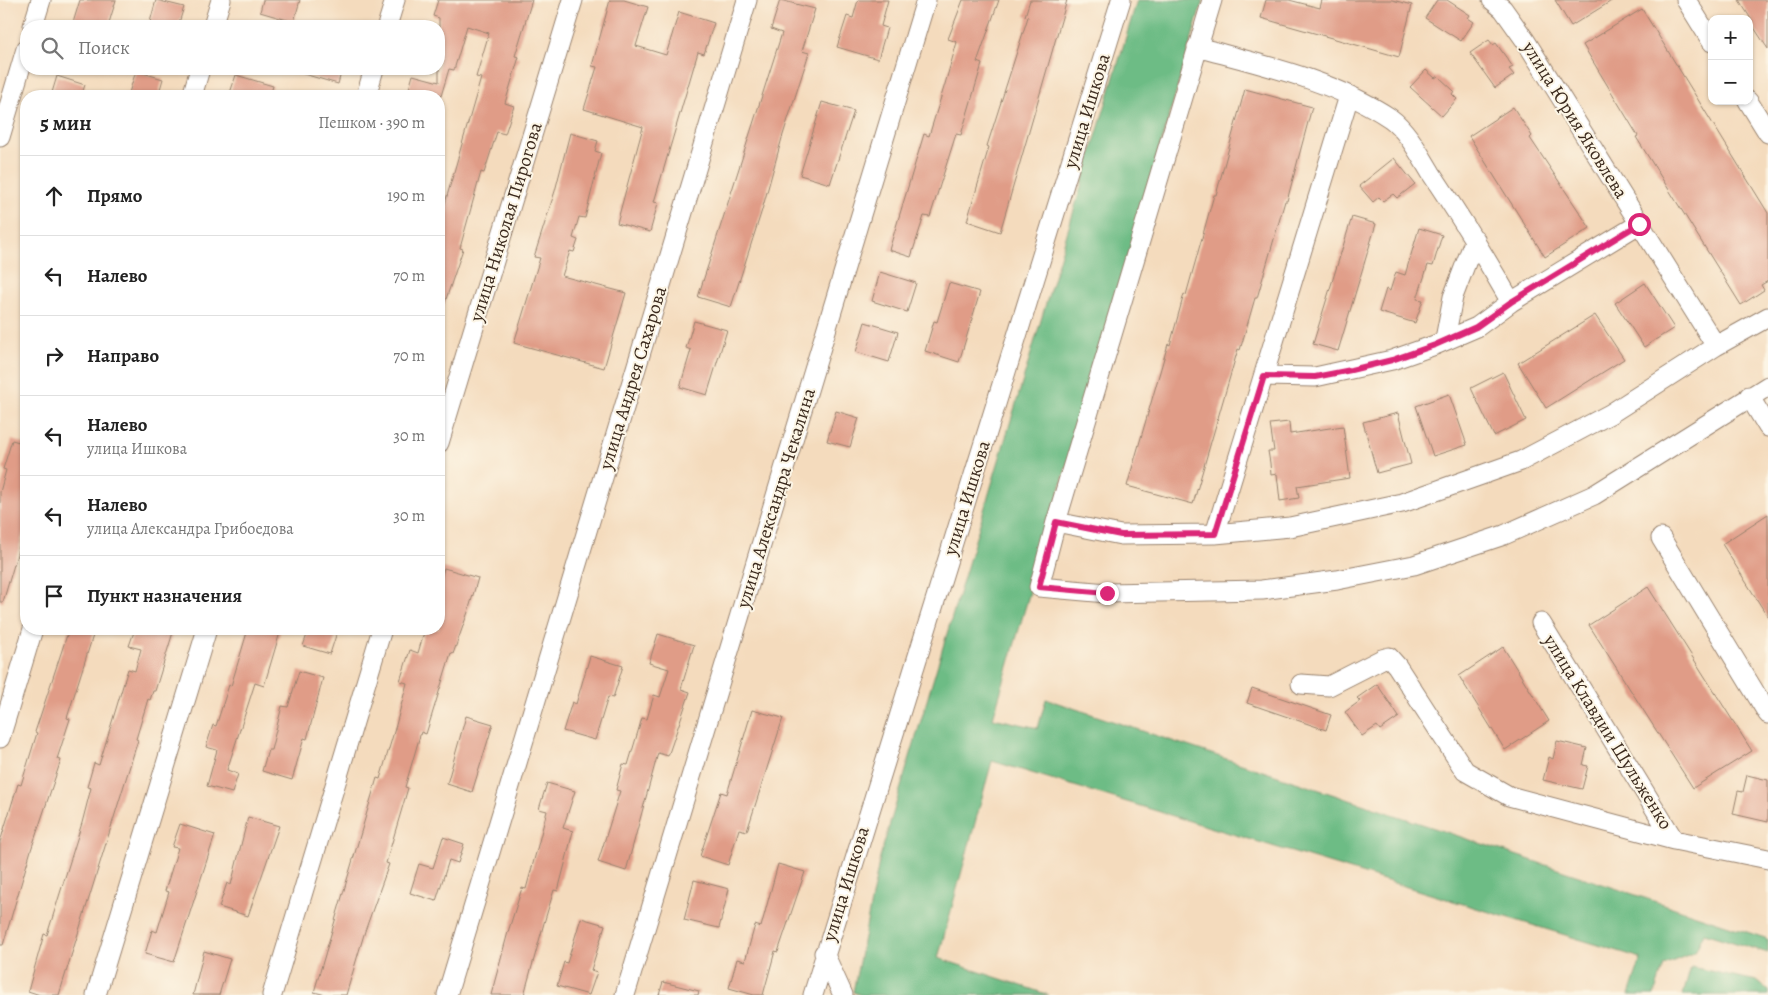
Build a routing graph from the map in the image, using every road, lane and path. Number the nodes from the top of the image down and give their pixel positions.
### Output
1 (41, 0) edge
2 (221, 0) edge
3 (395, 0) edge
4 (573, 0) edge
5 (747, 0) edge
6 (926, 0) edge
7 (1121, 0) edge
8 (1212, 0) edge
9 (1492, 0) edge
10 (1686, 0) edge
11 (35, 20) edge
12 (215, 20) edge
13 (389, 20) edge
14 (1708, 36) edge
15 (1197, 47) junction
16 (20, 69) edge
17 (198, 75) edge
18 (372, 75) edge
19 (194, 90) edge
20 (368, 90) edge
21 (1349, 96) junction
22 (1750, 105) edge
23 (1768, 133) edge
24 (0, 136) edge
25 (1639, 224) junction
26 (1475, 239) junction
27 (1511, 302) junction
28 (1768, 317) edge
29 (1445, 339) junction
30 (1716, 346) junction
31 (1264, 376) junction
32 (1768, 386) edge
33 (1749, 396) junction
34 (445, 423) edge
35 (1768, 427) edge
36 (1056, 522) junction
37 (1215, 534) junction
38 (1661, 538) dead end
39 (1541, 624) dead end
40 (31, 635) edge
41 (205, 635) edge
42 (380, 635) edge
43 (1300, 684) dead end
44 (1768, 714) edge
45 (0, 738) edge
46 (1674, 840) junction
47 (1768, 859) edge
48 (824, 953) junction
49 (96, 995) edge
50 (272, 995) edge
51 (447, 995) edge
52 (625, 995) edge
53 (813, 995) edge
54 (843, 995) edge

1 - 11 street
2 - 12 street
3 - 13 street
4 - 34 street, улица Николая Пирогова
5 - 51 street, улица Андрея Сахарова
6 - 52 street, улица Александра Чекалина
7 - 48 street, улица Ишкова
8 - 15 street
9 - 25 street, улица Юрия Яковлева
10 - 14 street
15 - 21 street
15 - 36 street
16 - 24 street
17 - 19 street
18 - 20 street
21 - 26 street
21 - 31 street
22 - 23 street
25 - 27 street
25 - 30 street, улица Юрия Яковлева
26 - 27 street
26 - 29 street
27 - 29 street
28 - 30 street
29 - 31 street
30 - 37 street
31 - 37 street
32 - 33 street
33 - 35 street
33 - 36 street
36 - 37 street
38 - 44 street
39 - 46 street, улица Клавдии Шульженко
40 - 45 street
41 - 49 street
42 - 50 street
43 - 46 street, улица Клавдии Шульженко
46 - 47 street, улица Клавдии Шульженко
48 - 53 street, улица Ишкова
48 - 54 street

